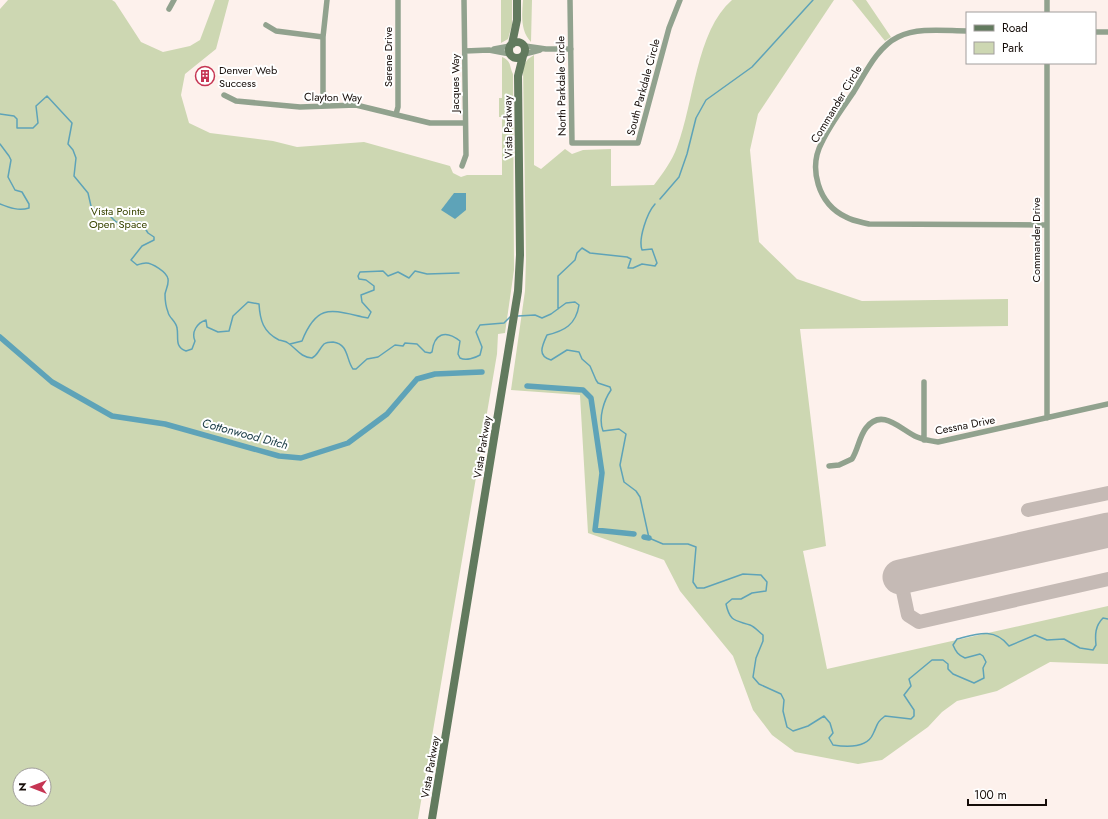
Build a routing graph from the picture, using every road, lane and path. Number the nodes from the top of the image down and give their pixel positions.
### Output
1 (174, 0) edge
2 (327, 0) edge
3 (398, 0) edge
4 (464, 0) edge
5 (517, 0) edge
6 (570, 0) edge
7 (1047, 0) edge
8 (678, 1) edge
9 (169, 9) dead end
10 (1047, 12) edge
11 (517, 20) junction
12 (266, 25) dead end
13 (966, 31) edge
14 (1096, 32) edge
15 (1108, 32) edge
16 (323, 37) junction
17 (571, 49) junction
18 (511, 50) junction
19 (524, 50) junction
20 (465, 51) junction
21 (1047, 64) edge
22 (518, 76) junction
23 (224, 95) dead end
24 (323, 106) junction
25 (396, 114) junction
26 (465, 123) junction
27 (600, 143) joint
28 (462, 166) dead end
29 (1046, 225) junction
30 (924, 382) dead end
31 (1108, 404) edge
32 (1047, 418) junction
33 (924, 440) junction
34 (829, 466) dead end
35 (442, 760) junction
36 (427, 819) edge
37 (432, 819) edge

1 - 9 street
2 - 16 street
3 - 25 street, Serene Drive
4 - 20 street, Jacques Way
5 - 11 street, Vista Parkway
6 - 17 street, North Parkdale Circle
7 - 10 street
8 - 27 street, South Parkdale Circle
11 - 18 street, Vista Parkway
11 - 19 street, Vista Parkway
12 - 16 street
13 - 29 street, Commander Circle
14 - 15 street
16 - 24 street
17 - 19 street
17 - 27 street, North Parkdale Circle
18 - 19 street
18 - 19 street
18 - 20 street
18 - 22 street, Vista Parkway
19 - 22 street, Vista Parkway
20 - 26 street, Jacques Way
21 - 29 street, Commander Drive
22 - 35 street, Vista Parkway
23 - 24 street, Clayton Way
24 - 25 street, Clayton Way
25 - 26 street, Clayton Way
26 - 28 street, Jacques Way
29 - 32 street, Commander Drive
30 - 33 street
31 - 32 street, Cessna Drive
32 - 33 street, Cessna Drive
33 - 34 street, Cessna Drive
35 - 36 street
35 - 37 street, Vista Parkway

